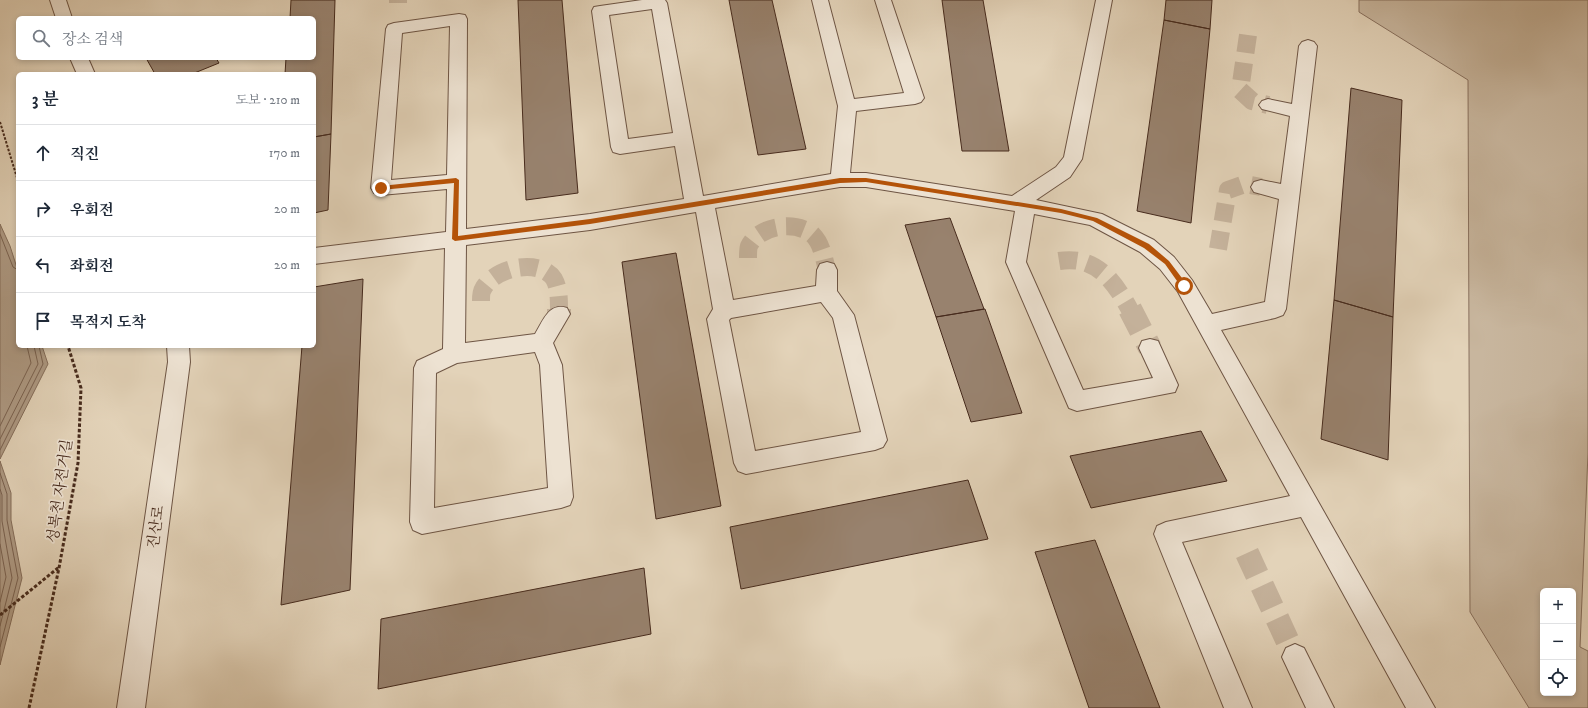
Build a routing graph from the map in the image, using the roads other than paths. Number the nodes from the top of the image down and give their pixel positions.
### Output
1 (58, 0) edge
2 (820, 0) edge
3 (883, 0) edge
4 (1104, 0) edge
5 (459, 1) dead end
6 (659, 1) edge
7 (63, 16) edge
8 (459, 19) junction
9 (1308, 46) dead end
10 (80, 60) edge
11 (85, 72) edge
12 (1268, 104) tunnel mouth
13 (847, 106) junction
14 (1301, 112) junction
15 (683, 138) junction
16 (456, 180) junction
17 (840, 180) junction
18 (1262, 187) tunnel mouth
19 (1290, 194) junction
20 (699, 204) junction
21 (1021, 204) junction
22 (455, 239) junction
23 (316, 256) edge
24 (827, 270) tunnel mouth
25 (826, 293) junction
26 (724, 310) junction
27 (559, 314) tunnel mouth
28 (1206, 324) junction
29 (542, 342) junction
30 (178, 348) edge
31 (1150, 348) tunnel mouth
32 (454, 354) junction
33 (1307, 504) junction
34 (1295, 657) tunnel mouth
35 (131, 708) edge
36 (1238, 708) edge
37 (1320, 708) edge
38 (1421, 708) edge

1 - 7 street
2 - 13 street
3 - 13 street
4 - 21 street
5 - 8 street
6 - 15 street
6 - 15 street
8 - 16 street
8 - 16 street
9 - 14 street
10 - 11 street
12 - 14 street
13 - 17 street
14 - 19 street
15 - 20 street
16 - 22 street
17 - 20 street
17 - 21 street
18 - 19 street
19 - 28 street
20 - 22 street
20 - 26 street
21 - 28 street
21 - 31 street
22 - 23 street
22 - 32 street
24 - 25 street
25 - 26 street
25 - 26 street
27 - 29 street
28 - 33 street
29 - 32 street
29 - 32 street
30 - 35 street, 진산로
33 - 36 street
33 - 38 street
34 - 37 street

